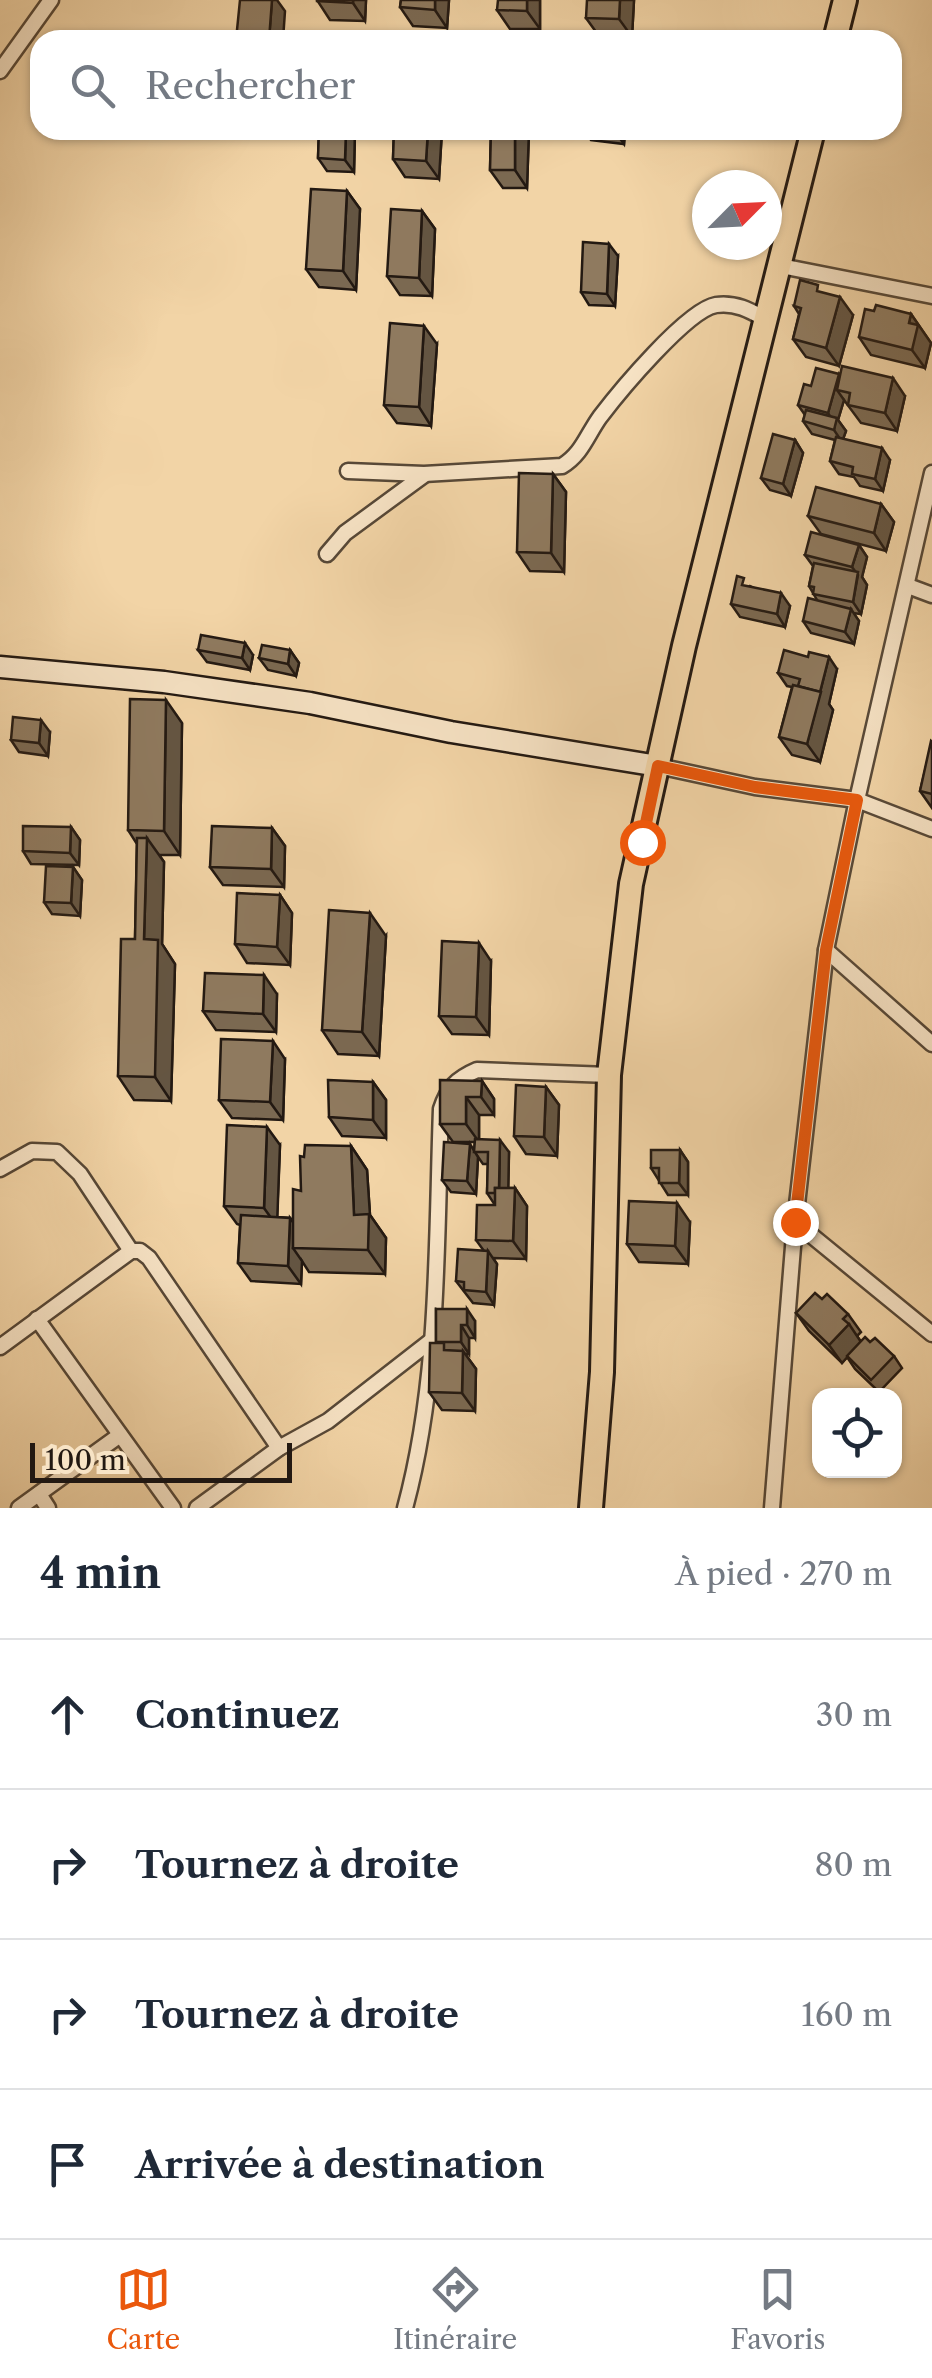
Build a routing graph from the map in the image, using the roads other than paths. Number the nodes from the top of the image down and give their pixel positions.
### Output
1 (51, 0) edge
2 (845, 0) edge
3 (838, 30) edge
4 (0, 71) edge
5 (811, 140) edge
6 (780, 266) junction
7 (932, 296) edge
8 (767, 320) junction
9 (348, 471) dead end
10 (932, 473) edge
11 (424, 474) junction
12 (327, 554) dead end
13 (908, 586) junction
14 (932, 596) edge
15 (0, 668) edge
16 (658, 766) junction
17 (857, 800) junction
18 (932, 829) edge
19 (826, 950) junction
20 (932, 1044) edge
21 (610, 1075) junction
22 (0, 1170) edge
23 (795, 1222) junction
24 (131, 1251) junction
25 (36, 1320) junction
26 (932, 1334) edge
27 (432, 1340) junction
28 (0, 1347) edge
29 (120, 1435) junction
30 (279, 1448) junction
31 (38, 1494) junction
32 (19, 1508) edge
33 (48, 1508) edge
34 (173, 1508) edge
35 (196, 1508) edge
36 (405, 1508) edge
37 (591, 1508) edge
38 (772, 1508) edge

1 - 4 street
2 - 3 main road
5 - 6 main road
6 - 7 street
6 - 8 main road
8 - 11 street
8 - 16 main road
9 - 11 street
10 - 13 street
11 - 12 street
13 - 14 street
13 - 17 street
15 - 16 street
16 - 17 street
16 - 21 main road
17 - 18 street
17 - 19 street
19 - 20 street
19 - 23 street
21 - 27 street
21 - 37 main road
22 - 24 street
23 - 26 street
23 - 38 street
24 - 25 street
24 - 30 street
25 - 28 street
25 - 29 street
27 - 30 street
27 - 36 street
29 - 31 street
29 - 34 street
30 - 35 street
31 - 32 street
31 - 33 street

